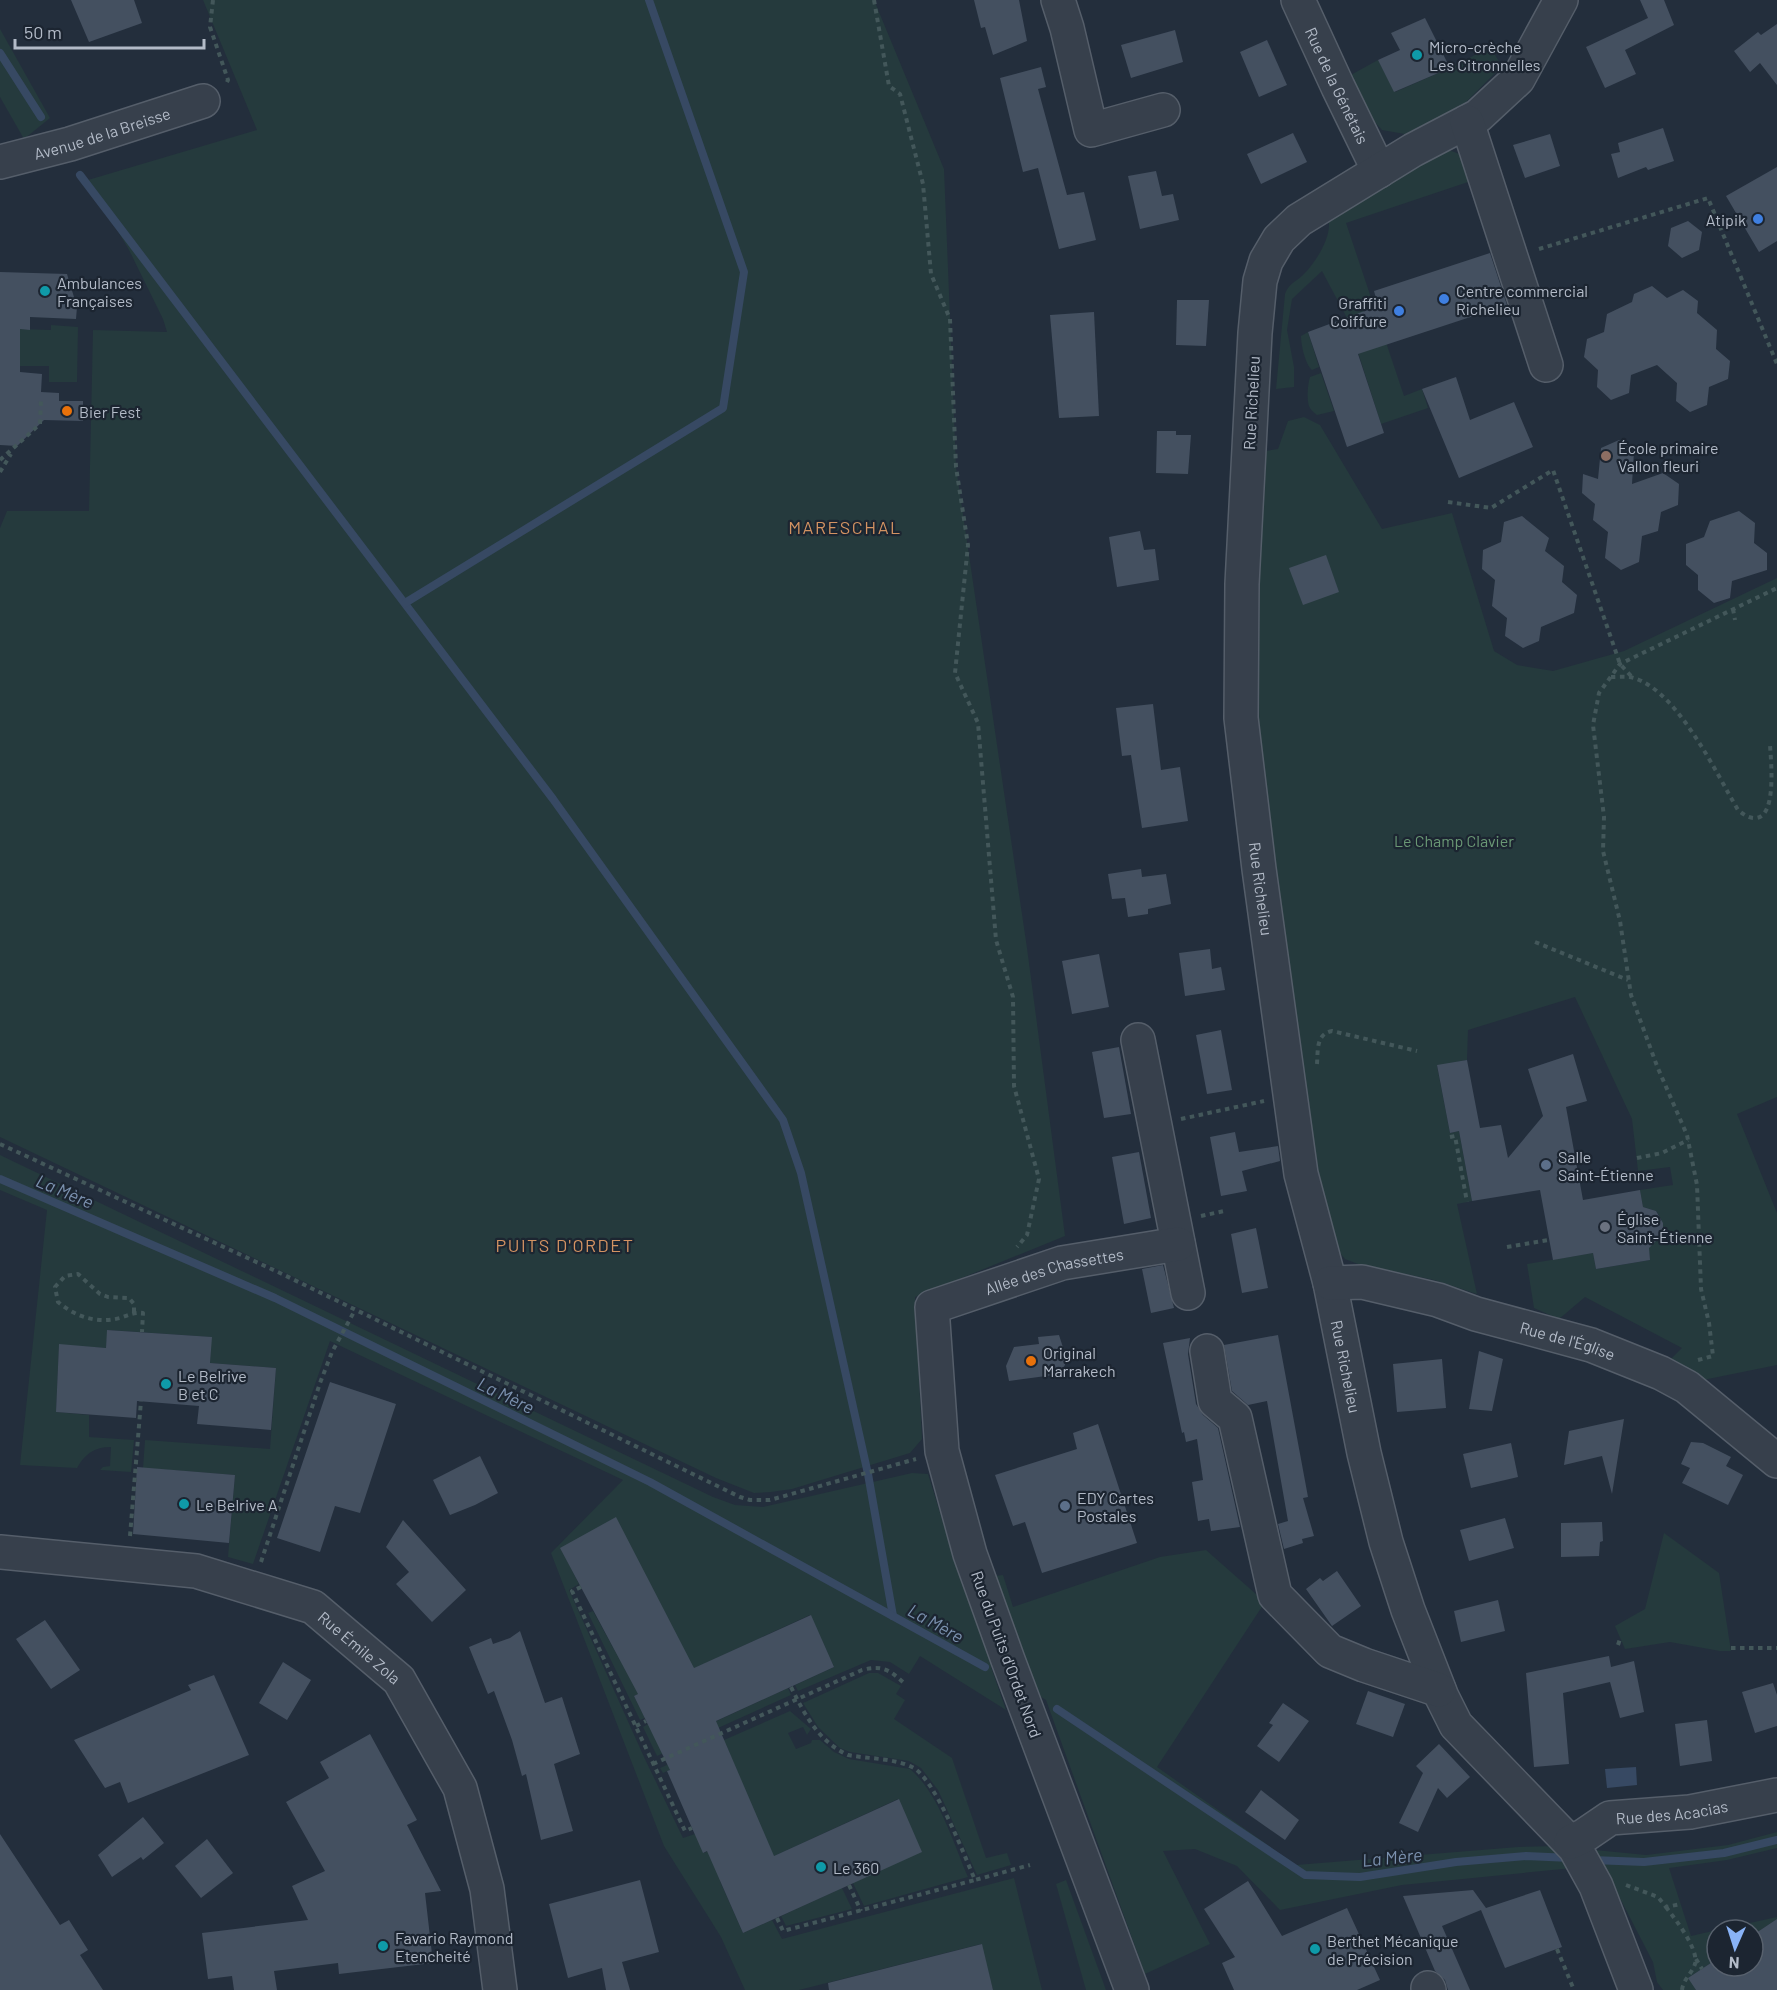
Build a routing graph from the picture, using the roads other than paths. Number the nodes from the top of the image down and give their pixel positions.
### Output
1 (1058, 0) edge
2 (1298, 0) edge
3 (1561, 0) edge
4 (203, 101) road end
5 (1163, 110) dead end
6 (1467, 122) junction
7 (0, 162) edge
8 (1379, 171) junction
9 (1546, 365) dead end
10 (1138, 1040) dead end
11 (1178, 1244) junction
12 (1330, 1282) junction
13 (1188, 1293) dead end
14 (932, 1307) joint
15 (1207, 1351) dead end
16 (1777, 1461) edge
17 (0, 1552) edge
18 (1439, 1690) junction
19 (1777, 1795) edge
20 (1573, 1845) junction
21 (500, 1990) edge
22 (1132, 1990) edge
23 (1636, 1990) edge

1 - 5 street
2 - 8 street, Rue de la Génétais
3 - 6 street, Rue Richelieu
4 - 7 street, Avenue de la Breisse
6 - 8 street, Rue Richelieu
6 - 9 street
8 - 12 street, Rue Richelieu
10 - 11 street
11 - 13 street
11 - 14 street, Allée des Chassettes
12 - 16 street, Rue de l'Église
12 - 18 street, Rue Richelieu
14 - 22 street, Rue du Puits d'Ordet Nord
15 - 18 street
17 - 21 street, Rue Émile Zola
18 - 20 street, Rue Richelieu
19 - 20 street, Rue des Acacias
20 - 23 street, Rue Richelieu

